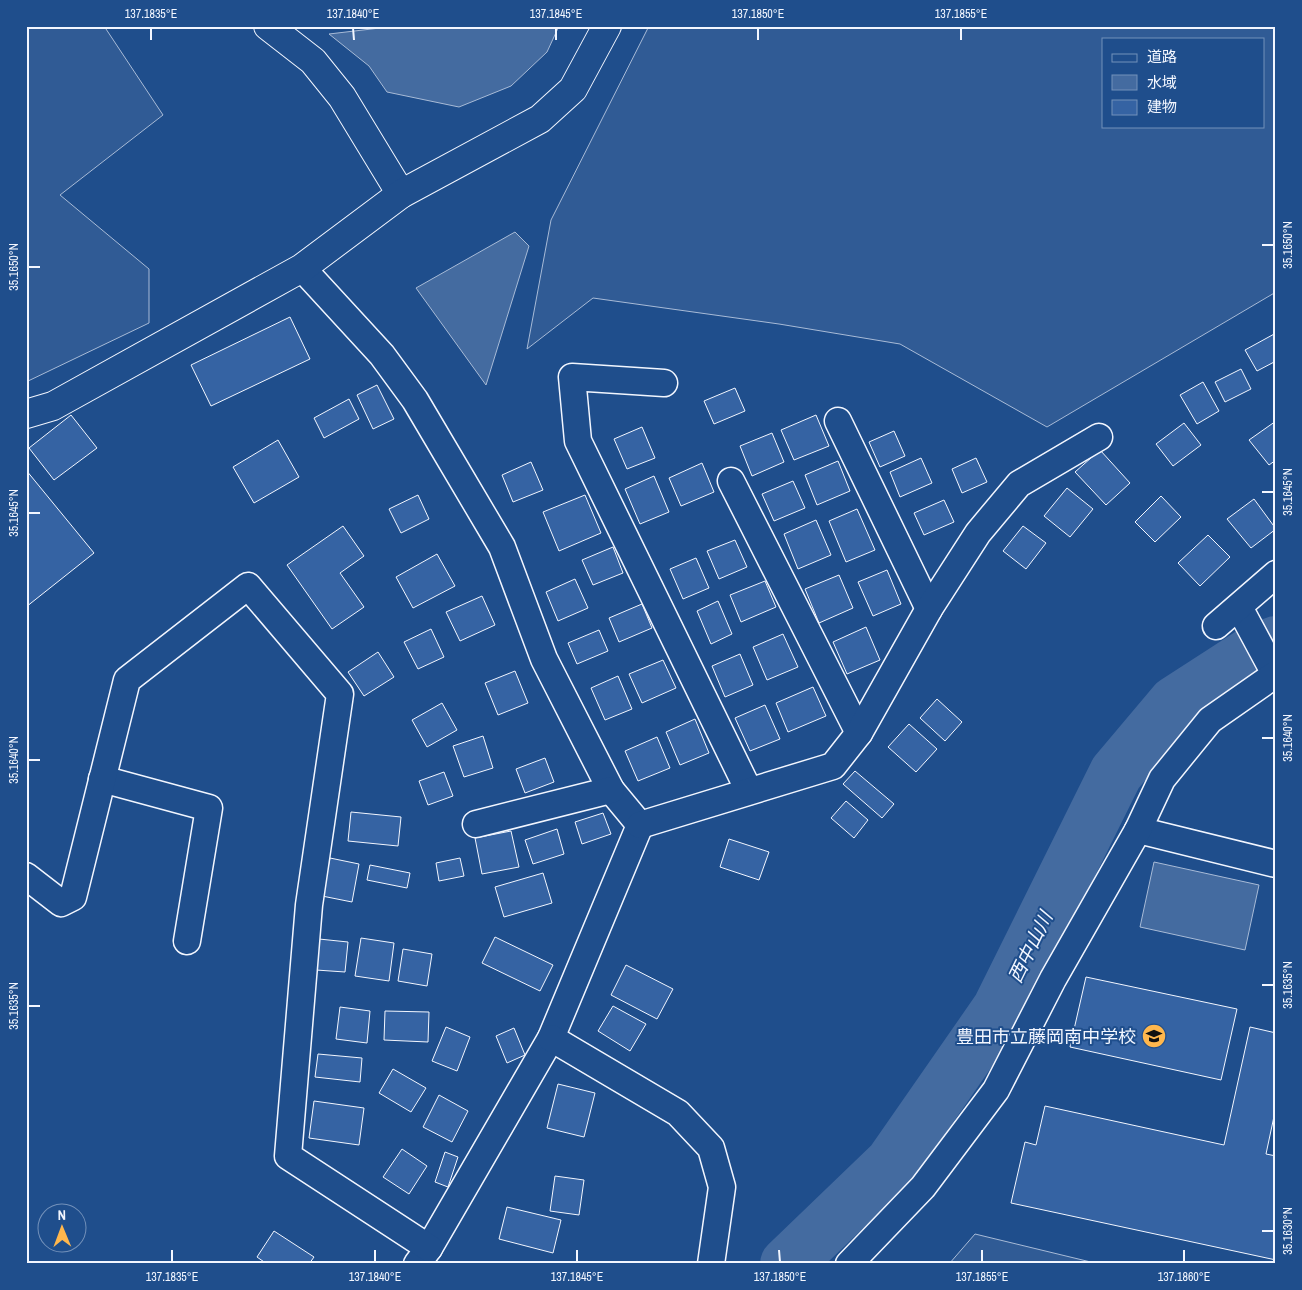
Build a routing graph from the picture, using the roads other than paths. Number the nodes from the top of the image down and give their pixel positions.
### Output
1 (268, 26) edge
2 (606, 26) edge
3 (401, 194) junction
4 (302, 268) junction
5 (664, 383) dead end
6 (26, 414) edge
7 (838, 421) dead end
8 (1099, 437) dead end
9 (731, 481) dead end
10 (1276, 574) edge
11 (929, 609) junction
12 (1243, 613) junction
13 (1216, 626) dead end
14 (1273, 670) edge
15 (860, 733) junction
16 (102, 779) junction
17 (611, 790) junction
18 (749, 791) junction
19 (476, 824) dead end
20 (640, 825) junction
21 (1138, 830) junction
22 (1276, 864) edge
23 (26, 876) edge
24 (187, 940) dead end
25 (551, 1038) junction
26 (423, 1256) edge
27 (711, 1264) edge
28 (849, 1264) edge

1 - 3 street
2 - 3 street
3 - 4 street
4 - 6 street
4 - 17 street
5 - 18 street
7 - 11 street
8 - 11 street
9 - 15 street
10 - 12 street
11 - 15 street
12 - 13 street
12 - 14 street
14 - 21 street
15 - 18 street
16 - 23 street
16 - 24 street
16 - 26 street
17 - 19 street
17 - 20 street
18 - 20 street
20 - 25 street
21 - 22 street
21 - 28 street
25 - 26 street
25 - 27 street

